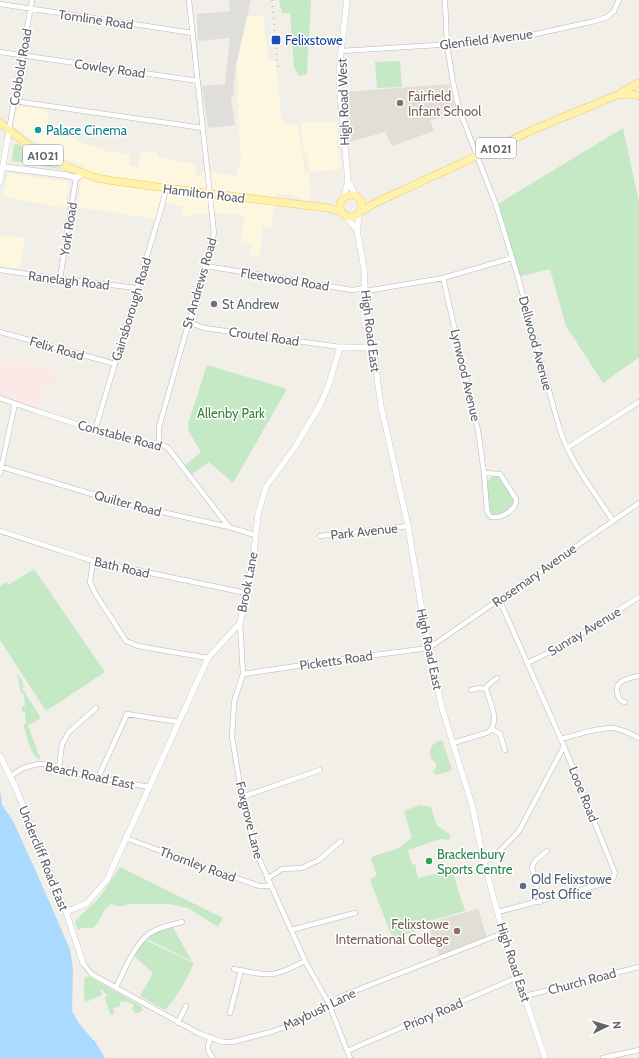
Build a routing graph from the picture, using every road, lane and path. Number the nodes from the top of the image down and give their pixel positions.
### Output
1 (32, 0) edge
2 (189, 0) edge
3 (347, 0) edge
4 (445, 0) edge
5 (619, 0) edge
6 (0, 4) edge
7 (30, 9) junction
8 (193, 33) junction
9 (447, 45) junction
10 (341, 51) junction
11 (0, 52) edge
12 (22, 56) junction
13 (198, 81) junction
14 (639, 82) edge
15 (639, 94) edge
16 (617, 95) junction
17 (14, 101) junction
18 (0, 123) edge
19 (203, 128) junction
20 (9, 130) junction
21 (478, 156) junction
22 (2, 167) junction
23 (81, 172) junction
24 (76, 178) junction
25 (348, 181) junction
26 (0, 182) edge
27 (166, 188) junction
28 (210, 194) junction
29 (358, 197) junction
30 (343, 199) junction
31 (375, 203) junction
32 (328, 208) junction
33 (360, 212) junction
34 (345, 214) junction
35 (357, 230) junction
36 (512, 258) junction
37 (206, 266) junction
38 (0, 270) edge
39 (443, 278) junction
40 (60, 279) junction
41 (137, 288) junction
42 (365, 290) junction
43 (188, 322) junction
44 (0, 332) edge
45 (340, 347) junction
46 (373, 348) junction
47 (115, 364) junction
48 (0, 398) edge
49 (639, 402) edge
50 (15, 404) junction
51 (95, 430) junction
52 (159, 443) junction
53 (567, 448) junction
54 (2, 467) junction
55 (0, 473) edge
56 (484, 473) junction
57 (639, 503) edge
58 (613, 521) junction
59 (408, 526) junction
60 (229, 527) junction
61 (0, 531) edge
62 (255, 535) junction
63 (320, 536) dead end
64 (93, 561) junction
65 (246, 594) junction
66 (639, 597) edge
67 (499, 600) junction
68 (240, 623) junction
69 (429, 648) junction
70 (208, 658) junction
71 (527, 663) junction
72 (243, 674) junction
73 (639, 676) edge
74 (497, 678) dead end
75 (486, 689) junction
76 (471, 690) dead end
77 (625, 702) dead end
78 (96, 708) dead end
79 (179, 722) junction
80 (492, 729) junction
81 (639, 738) edge
82 (561, 739) junction
83 (453, 743) junction
84 (564, 746) junction
85 (506, 750) dead end
86 (0, 756) edge
87 (59, 768) junction
88 (320, 770) dead end
89 (10, 776) junction
90 (98, 778) junction
91 (149, 787) junction
92 (242, 797) junction
93 (125, 838) junction
94 (341, 841) dead end
95 (547, 851) dead end
96 (484, 862) junction
97 (267, 879) junction
98 (270, 886) junction
99 (540, 902) junction
100 (66, 912) junction
101 (498, 912) junction
102 (355, 913) dead end
103 (182, 922) dead end
104 (292, 930) junction
105 (503, 933) junction
106 (305, 961) junction
107 (83, 962) joint
108 (639, 967) edge
109 (234, 969) dead end
110 (241, 970) junction
111 (518, 977) junction
112 (116, 987) junction
113 (525, 996) junction
114 (329, 1004) junction
115 (186, 1006) dead end
116 (230, 1013) dead end
117 (178, 1023) junction
118 (211, 1037) junction
119 (639, 1050) edge
120 (348, 1051) junction
121 (213, 1058) edge
122 (350, 1058) edge
123 (545, 1058) edge
124 (603, 1058) edge

1 - 7 street, Cobbold Road
2 - 8 street, St Andrews Road
3 - 10 street, High Road West
4 - 9 street, Dellwood Avenue
5 - 9 street, Glenfield Avenue
6 - 7 street, Tomline Road
7 - 8 street, Tomline Road
7 - 12 street, Cobbold Road
8 - 13 street, St Andrews Road
9 - 10 street, Glenfield Avenue
9 - 21 street, Dellwood Avenue
10 - 25 street, High Road West
11 - 12 street, Cowley Road
12 - 13 street, Cowley Road
12 - 17 street, Cobbold Road
13 - 19 street, St Andrews Road
14 - 15 main road
14 - 16 main road, A1021
15 - 16 main road, A1021
16 - 21 main road, A1021
17 - 19 street
17 - 20 street, Cobbold Road
18 - 20 main road, A1021
19 - 28 street, St Andrews Road
20 - 22 street, Cobbold Road
20 - 23 main road, Hamilton Road / A1021
21 - 31 main road, A1021
21 - 36 street, Dellwood Avenue
22 - 24 main road
22 - 26 street, Cobbold Road
23 - 24 main road
23 - 27 main road, Hamilton Road / A1021
24 - 40 street, York Road
25 - 29 street, High Road West
25 - 30 street, High Road West
27 - 28 main road, Hamilton Road / A1021
27 - 41 street, Gainsborough Road
28 - 32 main road, Hamilton Road / A1021
28 - 37 street, St Andrews Road
29 - 30 main road
29 - 31 main road
29 - 33 main road
30 - 32 main road
30 - 34 main road
31 - 33 main road, A1021
32 - 34 main road, Hamilton Road / A1021
33 - 34 main road, A1021
33 - 35 street, High Road East
34 - 35 street, High Road East
35 - 42 street, High Road East
36 - 39 street, Fleetwood Road
36 - 53 street, Dellwood Avenue
37 - 42 street, Fleetwood Road
37 - 43 street, St Andrews Road
38 - 40 street, Ranelagh Road
39 - 42 street, Fleetwood Road
39 - 56 street, Lynwood Avenue
40 - 41 street, Ranelagh Road
41 - 47 street, Gainsborough Road
42 - 46 street, High Road East
43 - 45 street, Croutel Road
43 - 52 street, St Andrews Road
44 - 47 street, Felix Road
45 - 46 street
45 - 62 street, Brook Lane
46 - 59 street, High Road East
47 - 51 street, Gainsborough Road
48 - 50 street, Constable Road
49 - 53 street
50 - 51 street, Constable Road
50 - 54 street
51 - 52 street, Constable Road
52 - 60 street, Constable Road
53 - 58 street, Dellwood Avenue
54 - 55 street
54 - 60 street, Quilter Road
56 - 56 street, Lynwood Avenue
57 - 58 street, Rosemary Avenue
58 - 67 street, Rosemary Avenue
59 - 63 street, Park Avenue
59 - 69 street, High Road East
60 - 62 street, Quilter Road
61 - 64 street, Bath Road
62 - 65 street, Brook Lane
64 - 65 street, Bath Road
64 - 70 street
65 - 68 street, Brook Lane
66 - 71 street, Sunray Avenue
67 - 69 street, Rosemary Avenue
67 - 71 street, Looe Road
68 - 70 street, Brook Lane
68 - 72 street, Foxgrove Lane
69 - 72 street, Picketts Road
69 - 83 street, High Road East
70 - 79 street, Brook Lane
71 - 82 street, Looe Road
72 - 92 street, Foxgrove Lane
73 - 77 street
74 - 75 street
75 - 76 street
75 - 80 street
78 - 87 street
79 - 90 street
79 - 91 street, Brook Lane
80 - 83 street
80 - 85 street
81 - 82 street
82 - 84 street, Looe Road
83 - 96 street, High Road East
84 - 96 street
84 - 99 street, Looe Road
86 - 89 street, Undercliff Road East
87 - 89 street, Beach Road East
87 - 90 street, Beach Road East
88 - 92 street
89 - 100 street, Undercliff Road East
90 - 91 street, Beach Road East
91 - 93 street, Brook Lane
92 - 97 street, Foxgrove Lane
93 - 98 street, Thornley Road
93 - 100 street, Brook Lane
94 - 97 street
95 - 99 street
96 - 101 street, High Road East
97 - 98 street, Foxgrove Lane
98 - 104 street, Foxgrove Lane
99 - 101 street, Looe Road
100 - 107 street, Undercliff Road East
101 - 105 street, High Road East
102 - 104 street
103 - 112 street
104 - 106 street, Foxgrove Lane
105 - 111 street, High Road East
105 - 114 street, Maybush Lane
106 - 110 street
106 - 114 street, Foxgrove Lane
107 - 112 street, Maybush Lane
108 - 113 street, Church Road
109 - 110 street
110 - 116 street
111 - 113 street, High Road East
111 - 120 street, Priory Road
112 - 117 street, Maybush Lane
113 - 123 street, High Road East
114 - 118 street, Maybush Lane
114 - 120 street, Foxgrove Lane
115 - 117 street
117 - 118 street, Maybush Lane
118 - 121 street
119 - 124 street
120 - 122 street, Foxgrove Lane

